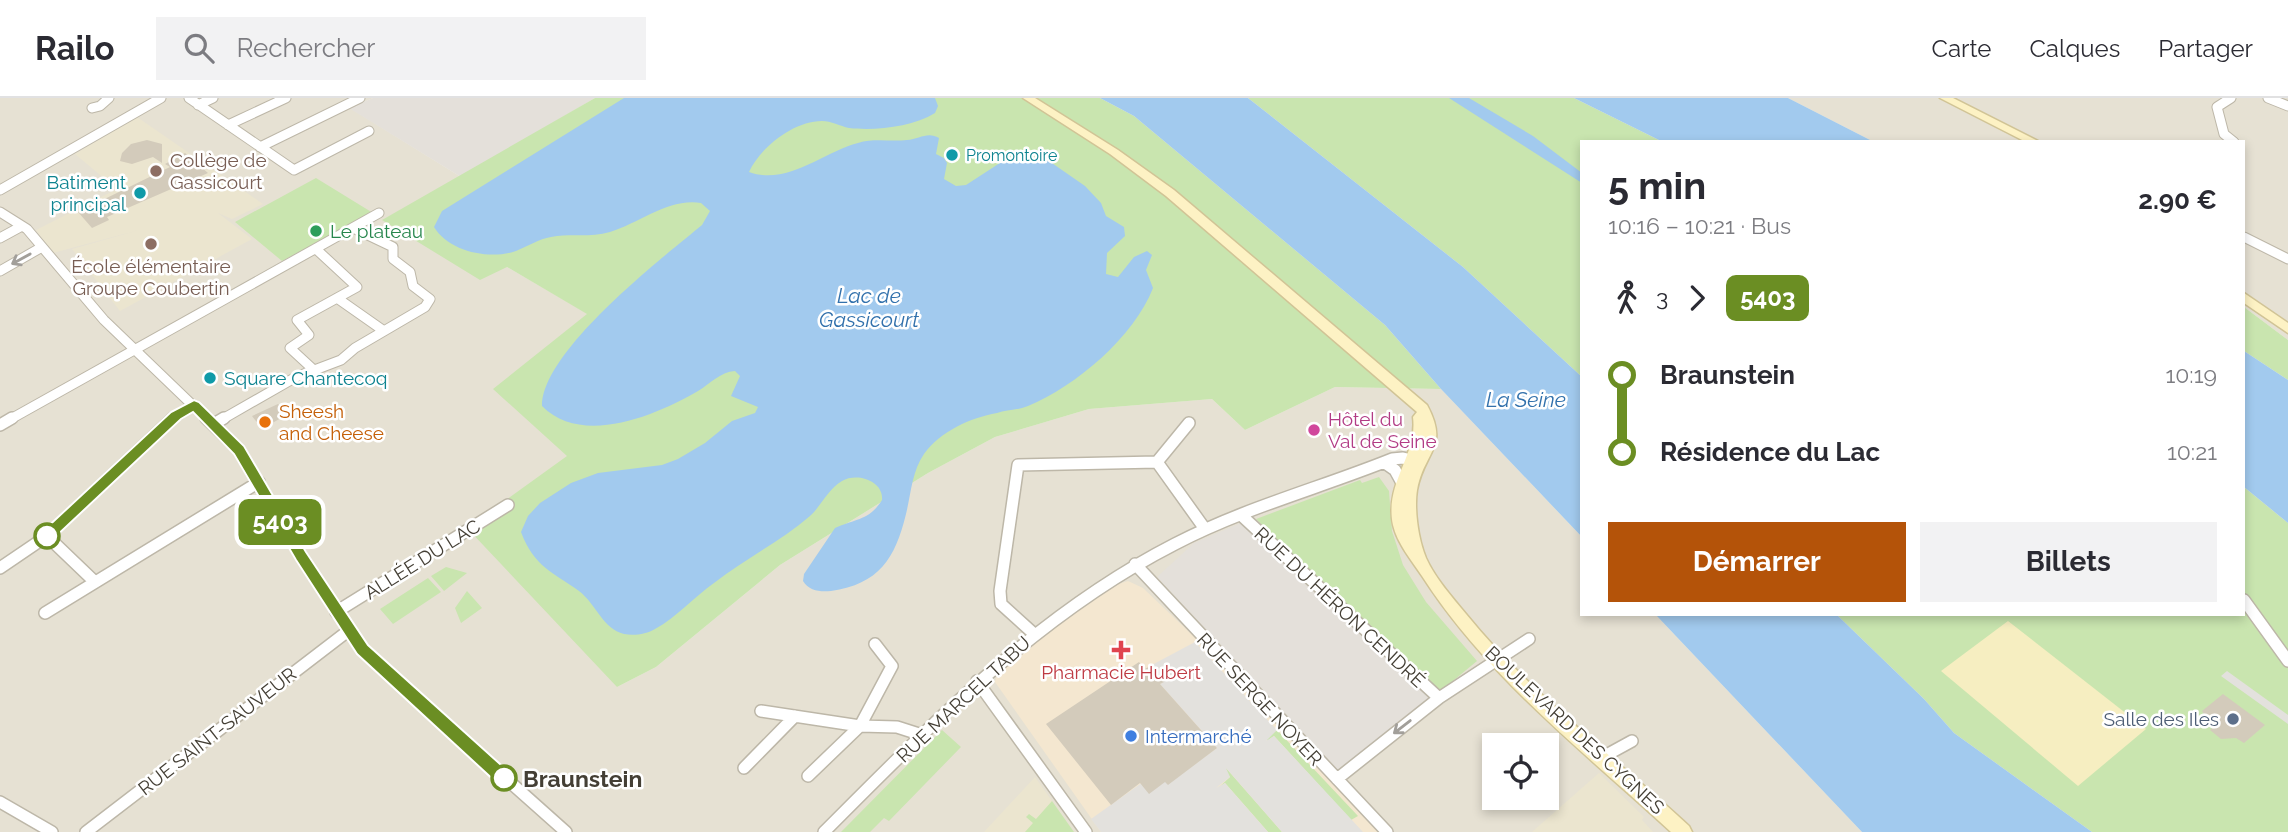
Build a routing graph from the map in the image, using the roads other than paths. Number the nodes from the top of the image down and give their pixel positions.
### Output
1 (109, 98) edge
2 (161, 98) edge
3 (188, 98) edge
4 (213, 98) edge
5 (286, 98) edge
6 (360, 98) edge
7 (1028, 98) edge
8 (1945, 98) edge
9 (2231, 98) edge
10 (2268, 98) edge
11 (198, 105) junction
12 (2288, 106) edge
13 (92, 108) dead end
14 (228, 125) junction
15 (369, 131) dead end
16 (2031, 140) edge
17 (2232, 140) edge
18 (260, 147) junction
19 (0, 191) edge
20 (0, 212) edge
21 (379, 213) dead end
22 (22, 226) junction
23 (353, 228) junction
24 (0, 238) edge
25 (2245, 238) edge
26 (42, 247) junction
27 (316, 249) junction
28 (2288, 259) edge
29 (0, 271) edge
30 (337, 298) junction
31 (2245, 298) edge
32 (2288, 329) edge
33 (384, 331) junction
34 (133, 349) junction
35 (316, 372) junction
36 (194, 405) junction
37 (1189, 422) dead end
38 (0, 425) edge
39 (214, 425) junction
40 (1157, 463) junction
41 (1383, 463) junction
42 (1411, 468) junction
43 (259, 482) junction
44 (508, 505) dead end
45 (1241, 514) junction
46 (1205, 529) junction
47 (47, 536) junction
48 (1135, 565) junction
49 (0, 568) edge
50 (95, 582) junction
51 (2245, 601) edge
52 (336, 612) junction
53 (45, 613) dead end
54 (348, 631) junction
55 (1033, 633) junction
56 (1529, 639) dead end
57 (875, 644) dead end
58 (1497, 658) junction
59 (2288, 661) edge
60 (977, 681) junction
61 (1439, 698) junction
62 (761, 710) dead end
63 (795, 716) junction
64 (860, 726) junction
65 (922, 735) junction
66 (1632, 741) dead end
67 (1601, 758) junction
68 (744, 768) dead end
69 (808, 776) dead end
70 (1336, 779) junction
71 (0, 802) edge
72 (52, 832) edge
73 (86, 832) edge
74 (566, 832) edge
75 (824, 832) edge
76 (1086, 832) edge
77 (1387, 832) edge
78 (1683, 832) edge

1 - 13 street
2 - 19 street
3 - 11 street
4 - 11 street
5 - 14 street
6 - 18 street
7 - 42 main road, BOULEVARD DES CYGNES
8 - 16 main road
9 - 17 street
10 - 12 street
11 - 14 street
14 - 18 street
15 - 18 street
20 - 22 street
21 - 23 street
22 - 24 street
22 - 26 street
23 - 27 street
23 - 33 street
25 - 28 street
26 -> 29 street
26 - 34 street
27 - 30 street
27 - 34 street
30 - 33 street
30 - 35 street
31 - 32 main road
33 - 35 street
34 - 36 street
34 - 38 street
35 - 39 street
36 - 39 street
36 - 47 street
37 - 40 street
39 - 43 street
40 - 46 street
40 - 55 street
41 - 42 street
41 - 42 street, RUE MARCEL TABU
41 - 45 street, RUE MARCEL TABU
42 - 58 main road, BOULEVARD DES CYGNES
43 - 50 street
43 - 52 street
44 - 52 street, ALLÉE DU LAC
45 - 46 street, RUE MARCEL TABU
45 - 61 street, RUE DU HÉRON CENDRÉ
46 - 48 street, RUE MARCEL TABU
47 - 49 street
47 - 50 street
48 - 55 street, RUE MARCEL TABU
48 - 70 street, RUE SERGE NOYER
50 - 53 street
51 - 59 street
52 - 54 street
54 - 73 street, RUE SAINT-SAUVEUR
54 - 74 street
55 - 60 street, RUE MARCEL TABU
56 - 58 street
57 - 64 street
58 - 61 street
58 - 67 main road, BOULEVARD DES CYGNES
60 - 65 street, RUE MARCEL TABU
60 - 76 street
61 -> 70 street
62 - 63 street
63 - 64 street
63 - 68 street
64 - 65 street
64 - 69 street
65 - 75 street, RUE MARCEL TABU
66 - 67 street
67 - 78 main road, BOULEVARD DES CYGNES
70 - 77 street, RUE SERGE NOYER
71 - 72 street

